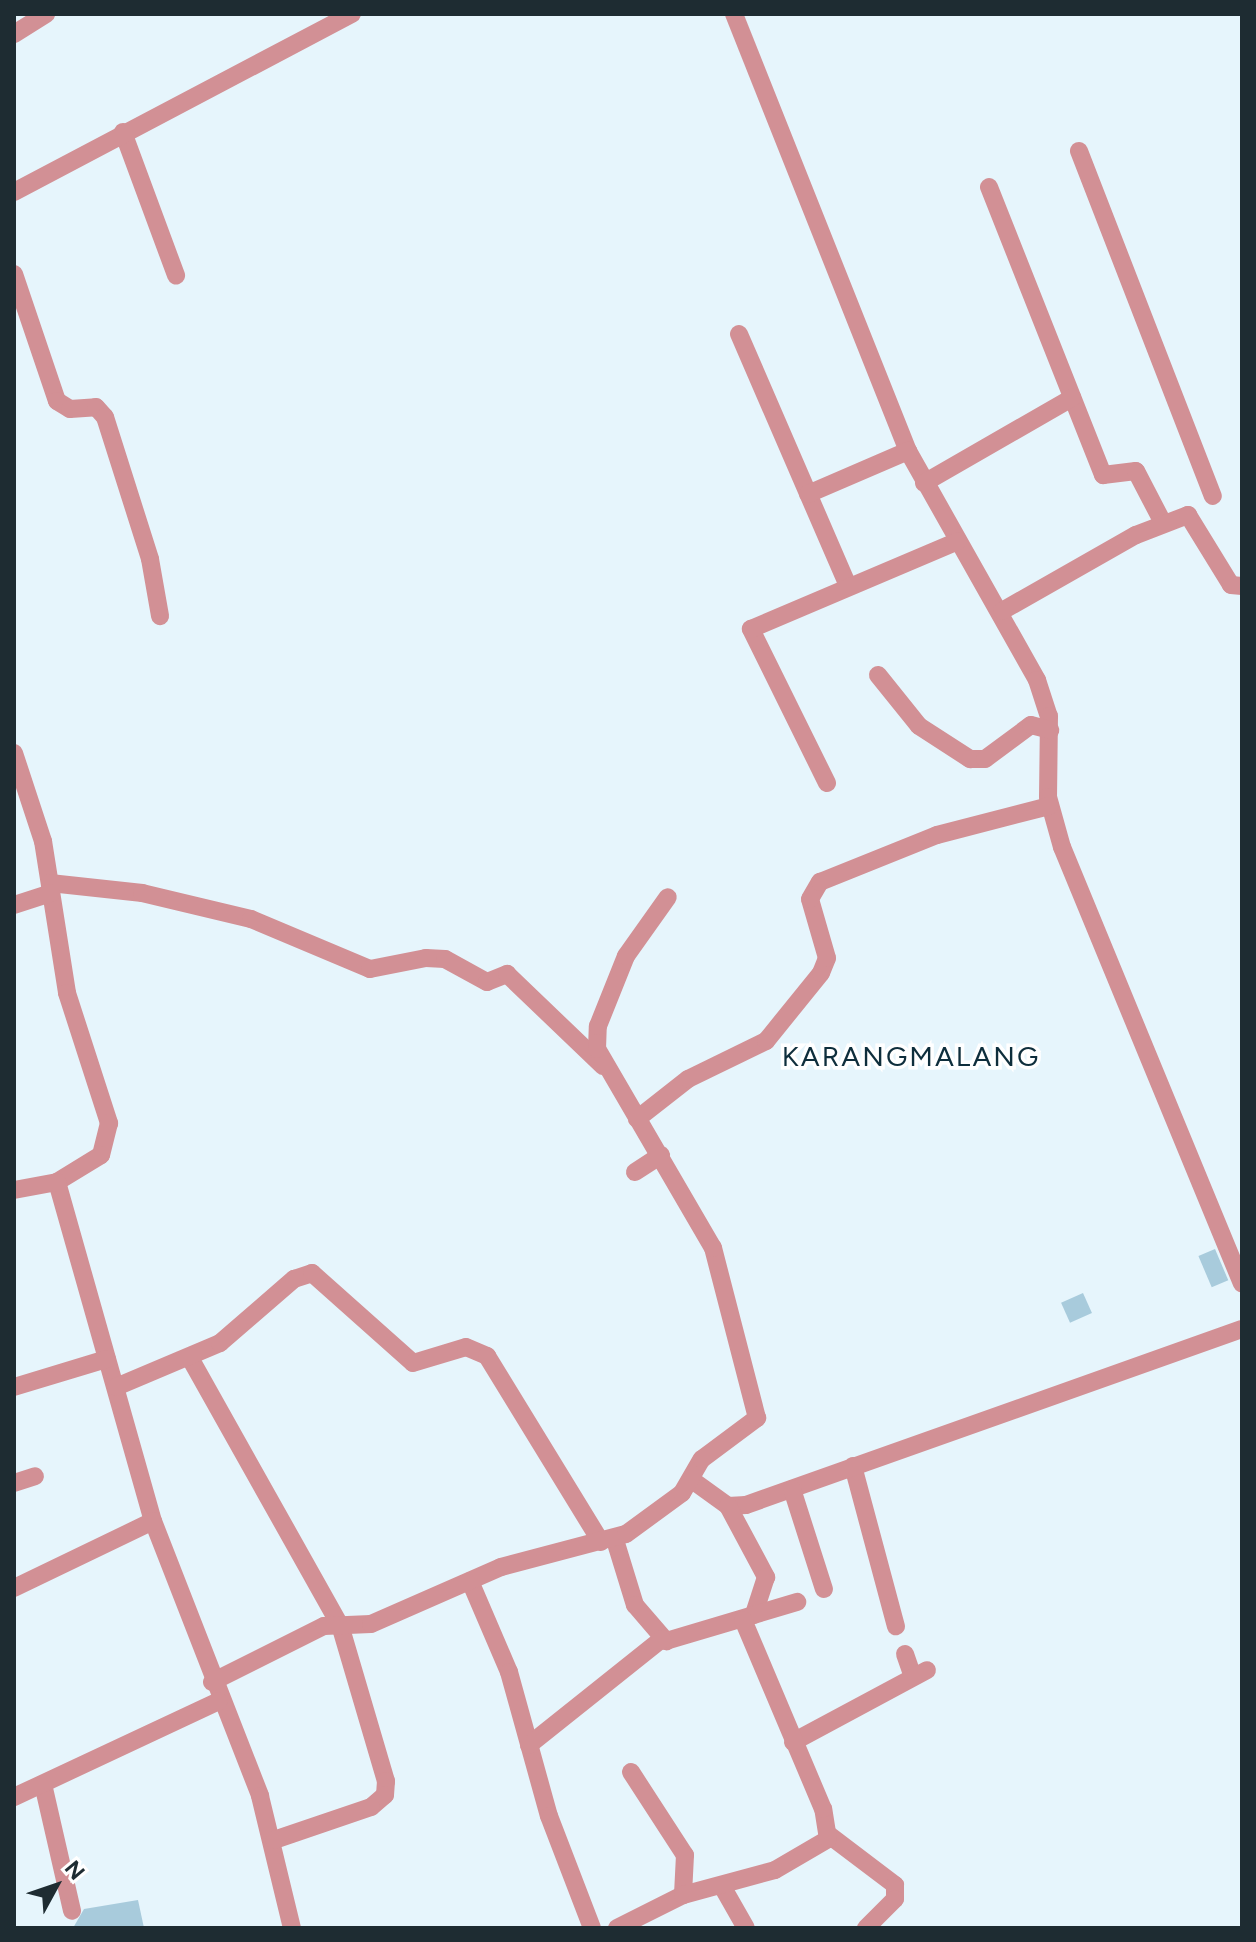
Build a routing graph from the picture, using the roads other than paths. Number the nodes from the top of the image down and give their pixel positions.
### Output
1 (46, 14) edge
2 (734, 14) edge
3 (347, 15) edge
4 (14, 34) edge
5 (123, 132) junction
6 (1079, 151) dead end
7 (989, 187) dead end
8 (14, 192) edge
9 (14, 274) edge
10 (176, 275) dead end
11 (739, 334) dead end
12 (1072, 398) junction
13 (908, 451) junction
14 (924, 483) junction
15 (808, 494) junction
16 (1213, 496) dead end
17 (1162, 521) junction
18 (958, 541) junction
19 (847, 583) junction
20 (1242, 586) edge
21 (1002, 611) junction
22 (160, 616) dead end
23 (878, 675) dead end
24 (1050, 733) junction
25 (14, 753) edge
26 (827, 783) dead end
27 (1049, 806) junction
28 (50, 888) junction
29 (668, 897) dead end
30 (14, 905) edge
31 (605, 1067) junction
32 (637, 1119) junction
33 (661, 1155) junction
34 (635, 1172) dead end
35 (57, 1182) junction
36 (14, 1190) edge
37 (1242, 1283) edge
38 (1242, 1329) edge
39 (190, 1358) junction
40 (107, 1359) junction
41 (14, 1387) edge
42 (116, 1387) junction
43 (853, 1466) junction
44 (35, 1476) dead end
45 (692, 1480) junction
46 (14, 1483) edge
47 (792, 1489) junction
48 (728, 1506) junction
49 (153, 1521) junction
50 (608, 1541) junction
51 (470, 1581) junction
52 (14, 1588) edge
53 (824, 1589) dead end
54 (797, 1602) dead end
55 (748, 1618) junction
56 (340, 1625) junction
57 (896, 1626) dead end
58 (662, 1639) junction
59 (905, 1654) dead end
60 (212, 1682) junction
61 (219, 1701) junction
62 (793, 1742) junction
63 (529, 1745) junction
64 (631, 1772) dead end
65 (43, 1784) junction
66 (14, 1797) edge
67 (829, 1835) junction
68 (274, 1840) junction
69 (722, 1886) junction
70 (683, 1895) junction
71 (72, 1911) dead end
72 (292, 1928) edge
73 (592, 1928) edge
74 (617, 1928) edge
75 (746, 1928) edge
76 (866, 1928) edge

1 - 4 street
2 - 13 street
3 - 5 street
5 - 8 street
5 - 10 street
6 - 16 street
7 - 12 street
9 - 22 street
11 - 15 street
12 - 14 street
12 - 17 street
13 - 14 street
13 - 15 street
14 - 18 street
15 - 19 street
17 - 20 street
17 - 21 street
18 - 19 street
18 - 21 street
19 - 26 street
21 - 24 street
23 - 24 street
24 - 27 street
25 - 28 street
27 - 32 street
27 - 37 street
28 - 30 street
28 - 31 street
28 - 35 street
29 - 31 street
31 - 32 street
32 - 33 street
33 - 34 street
33 - 45 street
35 - 36 street
35 - 40 street
38 - 43 street
39 - 42 street
39 - 50 street
39 - 56 street
40 - 41 street
40 - 42 street
42 - 49 street
43 - 47 street
43 - 57 street
44 - 46 street
45 - 48 street
45 - 50 street
47 - 48 street
47 - 53 street
48 - 55 street
49 - 52 street
49 - 60 street
50 - 51 street
50 - 58 street
51 - 56 street
51 - 63 street
54 - 55 street
55 - 58 street
55 - 62 street
56 - 60 street
56 - 68 street
58 - 63 street
59 - 62 street
60 - 61 street
61 - 65 street
61 - 68 street
62 - 67 street
63 - 73 street
64 - 70 street
65 - 66 street
65 - 71 street
67 - 69 street
67 - 76 street
68 - 72 street
69 - 70 street
69 - 75 street
70 - 74 street

